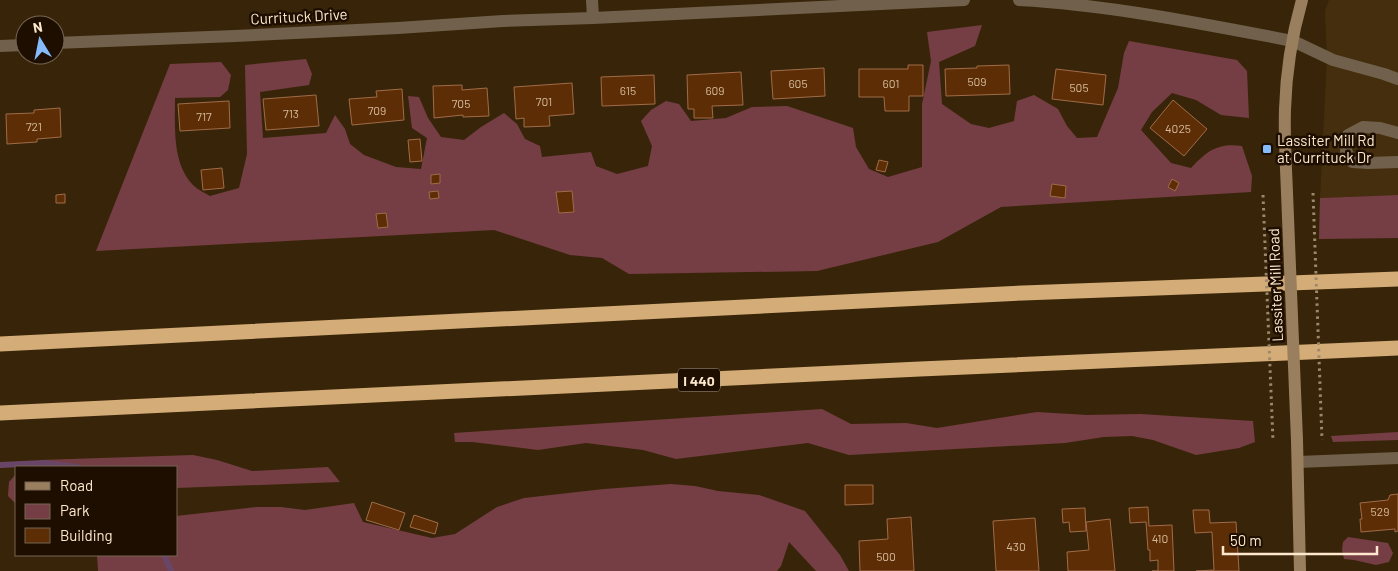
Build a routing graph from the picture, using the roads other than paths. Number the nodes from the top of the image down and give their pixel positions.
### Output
1 (592, 0) edge
2 (955, 0) edge
3 (964, 0) edge
4 (1019, 0) edge
5 (1302, 0) edge
6 (593, 18) junction
7 (1293, 41) junction
8 (65, 42) edge
9 (15, 45) edge
10 (0, 46) edge
11 (1398, 79) edge
12 (1398, 133) edge
13 (1398, 162) edge
14 (1398, 279) edge
15 (0, 344) edge
16 (1398, 348) edge
17 (0, 413) edge
18 (1398, 458) edge
19 (1298, 462) junction
20 (1300, 571) edge

1 - 6 street
2 - 3 street, Currituck Drive
2 - 6 street, Currituck Drive
4 - 7 street
5 - 7 main road, Lassiter Mill Road
6 - 8 street, Currituck Drive
7 - 11 street
7 - 19 main road, Lassiter Mill Road, bridge
9 - 10 street
12 - 13 street
14 - 15 highway
16 - 17 highway, I 440
18 - 19 street
19 - 20 main road, Lassiter Mill Road

